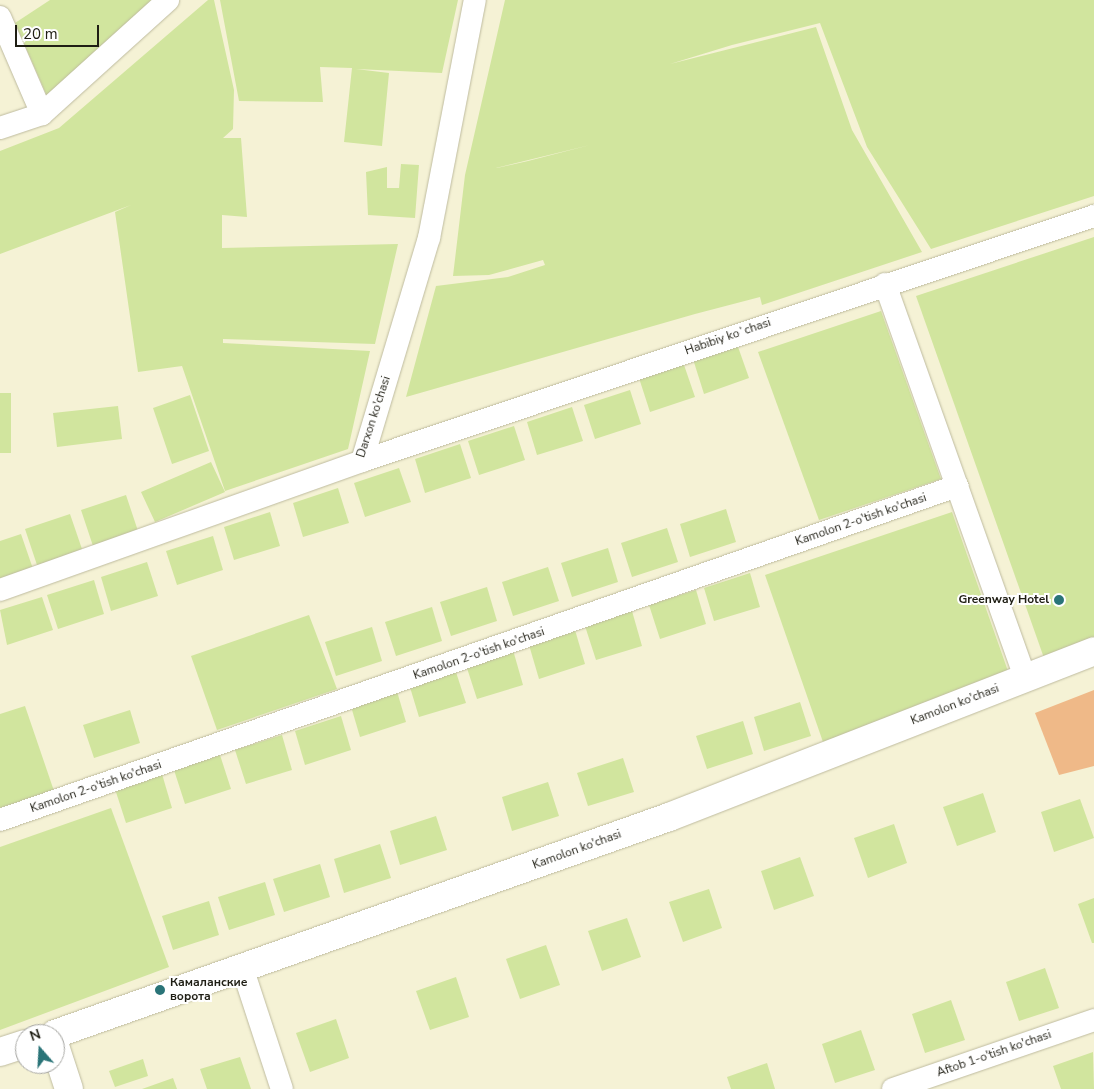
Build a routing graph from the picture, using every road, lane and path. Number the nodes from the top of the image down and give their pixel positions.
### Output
1 (168, 0) edge
2 (475, 0) edge
3 (0, 17) edge
4 (42, 114) junction
5 (0, 128) edge
6 (1094, 216) edge
7 (885, 284) junction
8 (362, 461) junction
9 (957, 486) junction
10 (0, 590) edge
11 (1094, 650) edge
12 (1025, 677) junction
13 (0, 820) edge
14 (243, 970) junction
15 (1094, 1020) edge
16 (65, 1031) edge
17 (15, 1047) edge
18 (0, 1052) edge
19 (64, 1074) edge
20 (69, 1089) edge
21 (282, 1089) edge
22 (893, 1089) edge

1 - 4 street
2 - 8 street, Darxon ko'chasi
3 - 4 street
4 - 5 street
6 - 7 street, Habibiy koʻchasi
7 - 8 street, Habibiy koʻchasi
7 - 9 street
8 - 10 street, Darxon ko'chasi
9 - 12 street
9 - 13 street, Kamolon 2-o'tish ko'chasi
11 - 12 street, Kamolon ko'chasi
12 - 14 street, Kamolon ko'chasi
14 - 16 street, Kamolon ko'chasi
14 - 21 street
15 - 22 street, Aftob 1-o'tish ko'chasi
17 - 18 street
19 - 20 street

